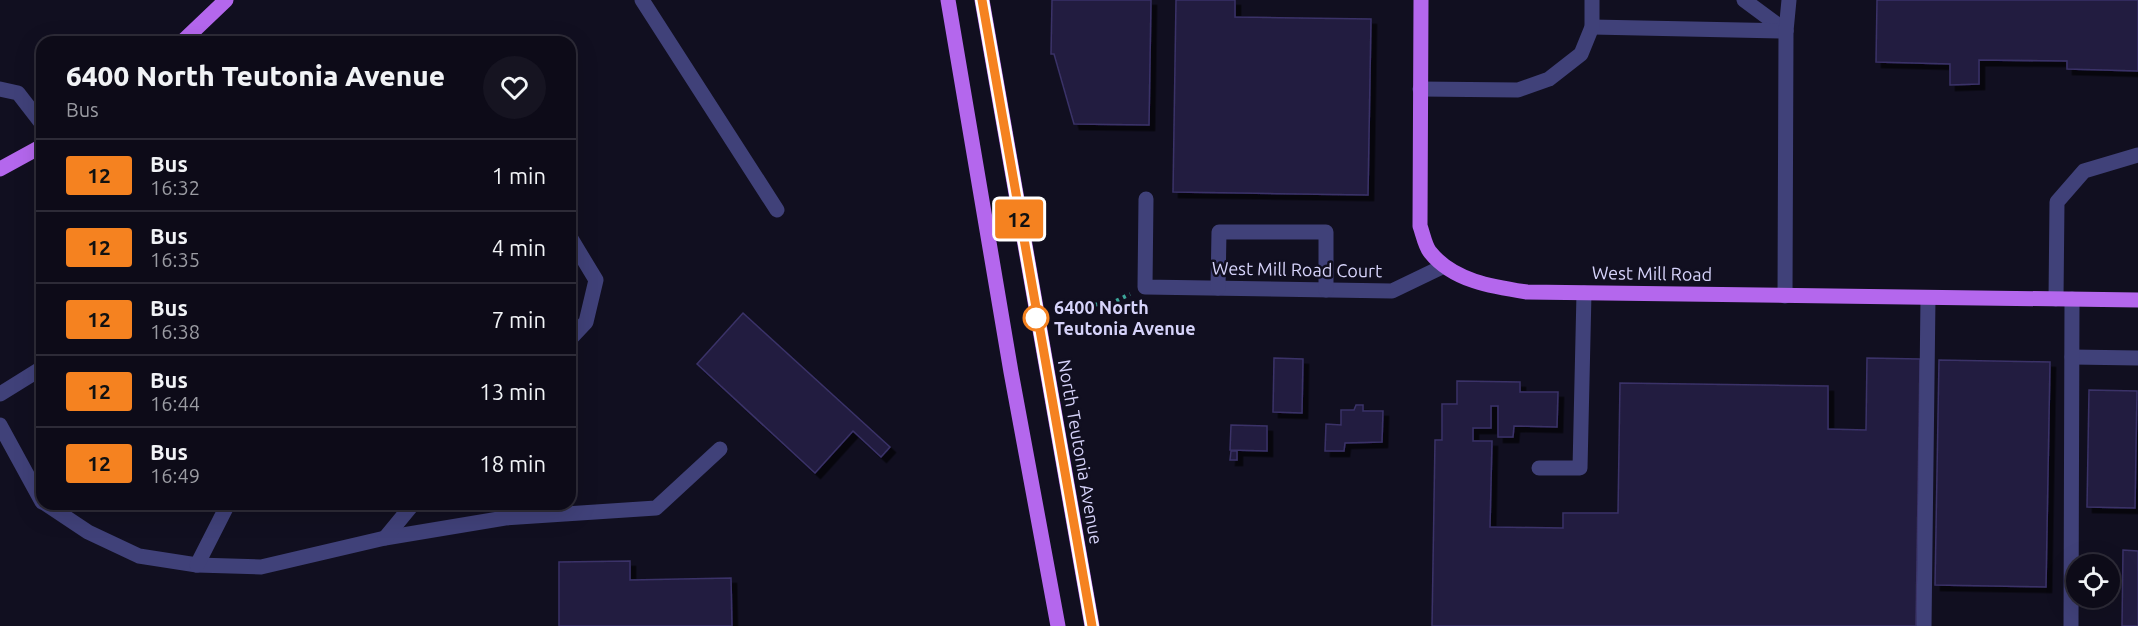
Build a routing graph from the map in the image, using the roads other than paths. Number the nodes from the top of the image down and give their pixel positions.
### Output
1 (226, 0) edge
2 (642, 0) edge
3 (948, 0) edge
4 (982, 0) edge
5 (1421, 0) edge
6 (1592, 0) edge
7 (1743, 0) edge
8 (1789, 0) edge
9 (1592, 27) junction
10 (1786, 31) junction
11 (188, 36) edge
12 (0, 89) edge
13 (1420, 89) junction
14 (36, 116) edge
15 (36, 149) edge
16 (2138, 155) edge
17 (0, 169) edge
18 (1146, 199) dead end
19 (777, 210) dead end
20 (576, 247) edge
21 (1444, 266) junction
22 (1218, 288) junction
23 (1326, 290) junction
24 (1584, 293) junction
25 (1785, 296) junction
26 (1928, 298) junction
27 (2064, 299) junction
28 (2138, 300) edge
29 (576, 333) edge
30 (2072, 357) junction
31 (2138, 358) edge
32 (36, 372) edge
33 (0, 394) edge
34 (0, 425) edge
35 (720, 449) dead end
36 (1539, 468) dead end
37 (36, 489) edge
38 (55, 510) edge
39 (225, 510) edge
40 (409, 510) edge
41 (385, 538) junction
42 (197, 565) junction
43 (1058, 626) edge
44 (1092, 626) edge
45 (1924, 626) edge
46 (2071, 626) edge

1 - 11 main road
2 - 19 street
3 - 43 main road
4 - 44 main road, North Teutonia Avenue
5 - 13 main road, West Mill Road
6 - 9 street
7 - 10 street
8 - 10 street
9 - 10 street
9 - 13 street
10 - 25 street
12 - 14 street
13 - 21 main road, West Mill Road
15 - 17 main road
16 - 27 street
18 - 22 street, West Mill Road Court
20 - 29 street
21 - 23 street, West Mill Road Court
21 - 24 main road, West Mill Road
22 - 23 street, West Mill Road Court
22 - 23 street
24 - 25 main road, West Mill Road
24 - 36 street
25 - 26 main road, West Mill Road
26 - 27 main road, West Mill Road
26 - 45 street
27 - 28 main road, West Mill Road
27 - 30 street
30 - 31 street
30 - 46 street
32 - 33 street
34 - 37 street
35 - 41 street
38 - 42 street
39 - 42 street
40 - 41 street
41 - 42 street

